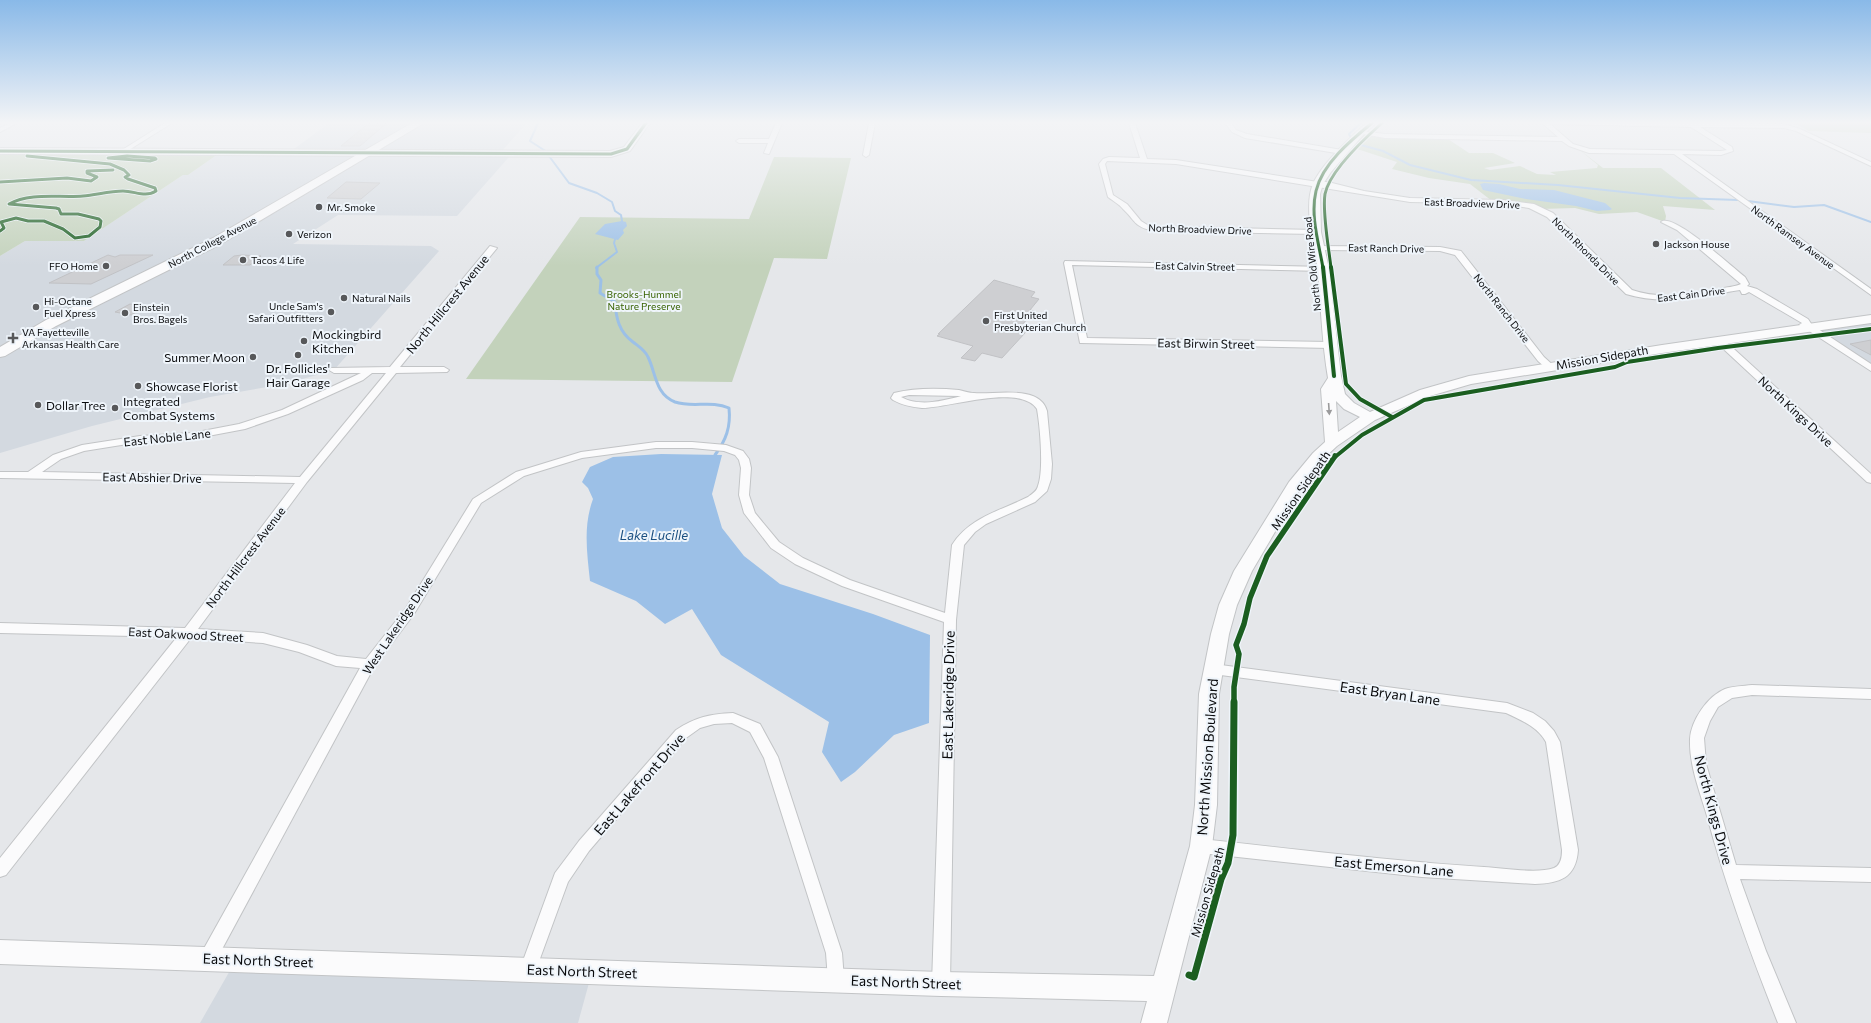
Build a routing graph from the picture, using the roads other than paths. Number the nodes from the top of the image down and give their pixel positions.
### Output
1 (338, 171) edge
2 (1104, 171) edge
3 (1235, 171) edge
4 (1328, 171) edge
5 (1701, 171) edge
6 (1318, 184) junction
7 (1531, 206) joint
8 (1665, 222) dead end
9 (1316, 232) junction
10 (493, 248) dead end
11 (1319, 248) junction
12 (1453, 250) joint
13 (1322, 268) junction
14 (1742, 287) junction
15 (1871, 293) edge
16 (1639, 297) joint
17 (1871, 319) edge
18 (1809, 327) junction
19 (1083, 341) joint
20 (1720, 341) junction
21 (1330, 344) junction
22 (0, 354) edge
23 (1550, 367) junction
24 (1871, 368) edge
25 (334, 370) dead end
26 (370, 370) junction
27 (394, 370) junction
28 (444, 370) dead end
29 (1334, 376) junction
30 (974, 396) junction
31 (1370, 417) junction
32 (1332, 443) junction
33 (726, 448) joint
34 (0, 475) edge
35 (31, 475) junction
36 (303, 480) junction
37 (1871, 480) edge
38 (950, 620) junction
39 (0, 628) edge
40 (188, 633) junction
41 (369, 664) junction
42 (1213, 669) junction
43 (1871, 694) edge
44 (1201, 846) junction
45 (1570, 850) joint
46 (0, 870) edge
47 (1730, 872) junction
48 (1871, 875) edge
49 (0, 952) edge
50 (208, 958) junction
51 (528, 969) junction
52 (836, 980) junction
53 (941, 984) junction
54 (1164, 989) junction
55 (1154, 1023) edge
56 (1787, 1023) edge

1 - 22 main road, North College Avenue
2 - 9 street, North Broadview Drive
3 - 6 street, East Broadview Drive
4 - 6 street, North Old Wire Road
5 - 15 street, North Ramsey Avenue
6 - 7 street, East Broadview Drive
6 - 9 street, North Old Wire Road
7 - 16 street, North Rhonda Drive
8 - 14 street
9 - 11 street, North Old Wire Road
10 - 27 street, North Hillcrest Avenue
11 - 12 street, East Ranch Drive
11 - 13 street, North Old Wire Road
12 - 23 street, North Ranch Drive
13 - 19 street, East Calvin Street
13 - 21 street, North Old Wire Road
14 - 16 street, East Cain Drive
14 - 18 street
17 - 18 street, North Mission Boulevard
18 - 20 street, North Mission Boulevard
18 - 24 street
19 - 21 street, East Birwin Street
20 - 23 street, North Mission Boulevard
20 - 37 street, North Kings Drive
21 - 29 street, North Old Wire Road
23 - 31 street, North Mission Boulevard
25 - 26 street
26 - 27 street
26 - 35 street, East Noble Lane
27 - 28 street
27 - 36 street, North Hillcrest Avenue
29 - 31 street, North Old Wire Road
29 -> 32 street
30 - 30 street
30 - 38 street
31 - 32 street, North Mission Boulevard
32 - 42 street, North Mission Boulevard
33 - 38 street, East Lakeridge Drive
33 - 41 street, West Lakeridge Drive
34 - 35 street, East Abshier Drive
35 - 36 street, East Abshier Drive
36 - 40 street, North Hillcrest Avenue
38 - 53 street, East Lakeridge Drive
39 - 40 street, East Oakwood Street
40 - 41 street, East Oakwood Street
40 - 46 street, North Hillcrest Avenue
41 - 50 street, West Lakeridge Drive
42 - 44 street, North Mission Boulevard
42 - 45 street, East Bryan Lane
43 - 47 street, North Kings Drive
44 - 45 street, East Emerson Lane
44 - 54 street, North Mission Boulevard
47 - 48 street
47 - 56 street, North Kings Drive
49 - 50 street, East North Street
50 - 51 street, East North Street
51 - 52 street, East North Street
51 - 52 street, East Lakefront Drive
52 - 53 street, East North Street
53 - 54 street, East North Street
54 - 55 street, North Mission Boulevard

